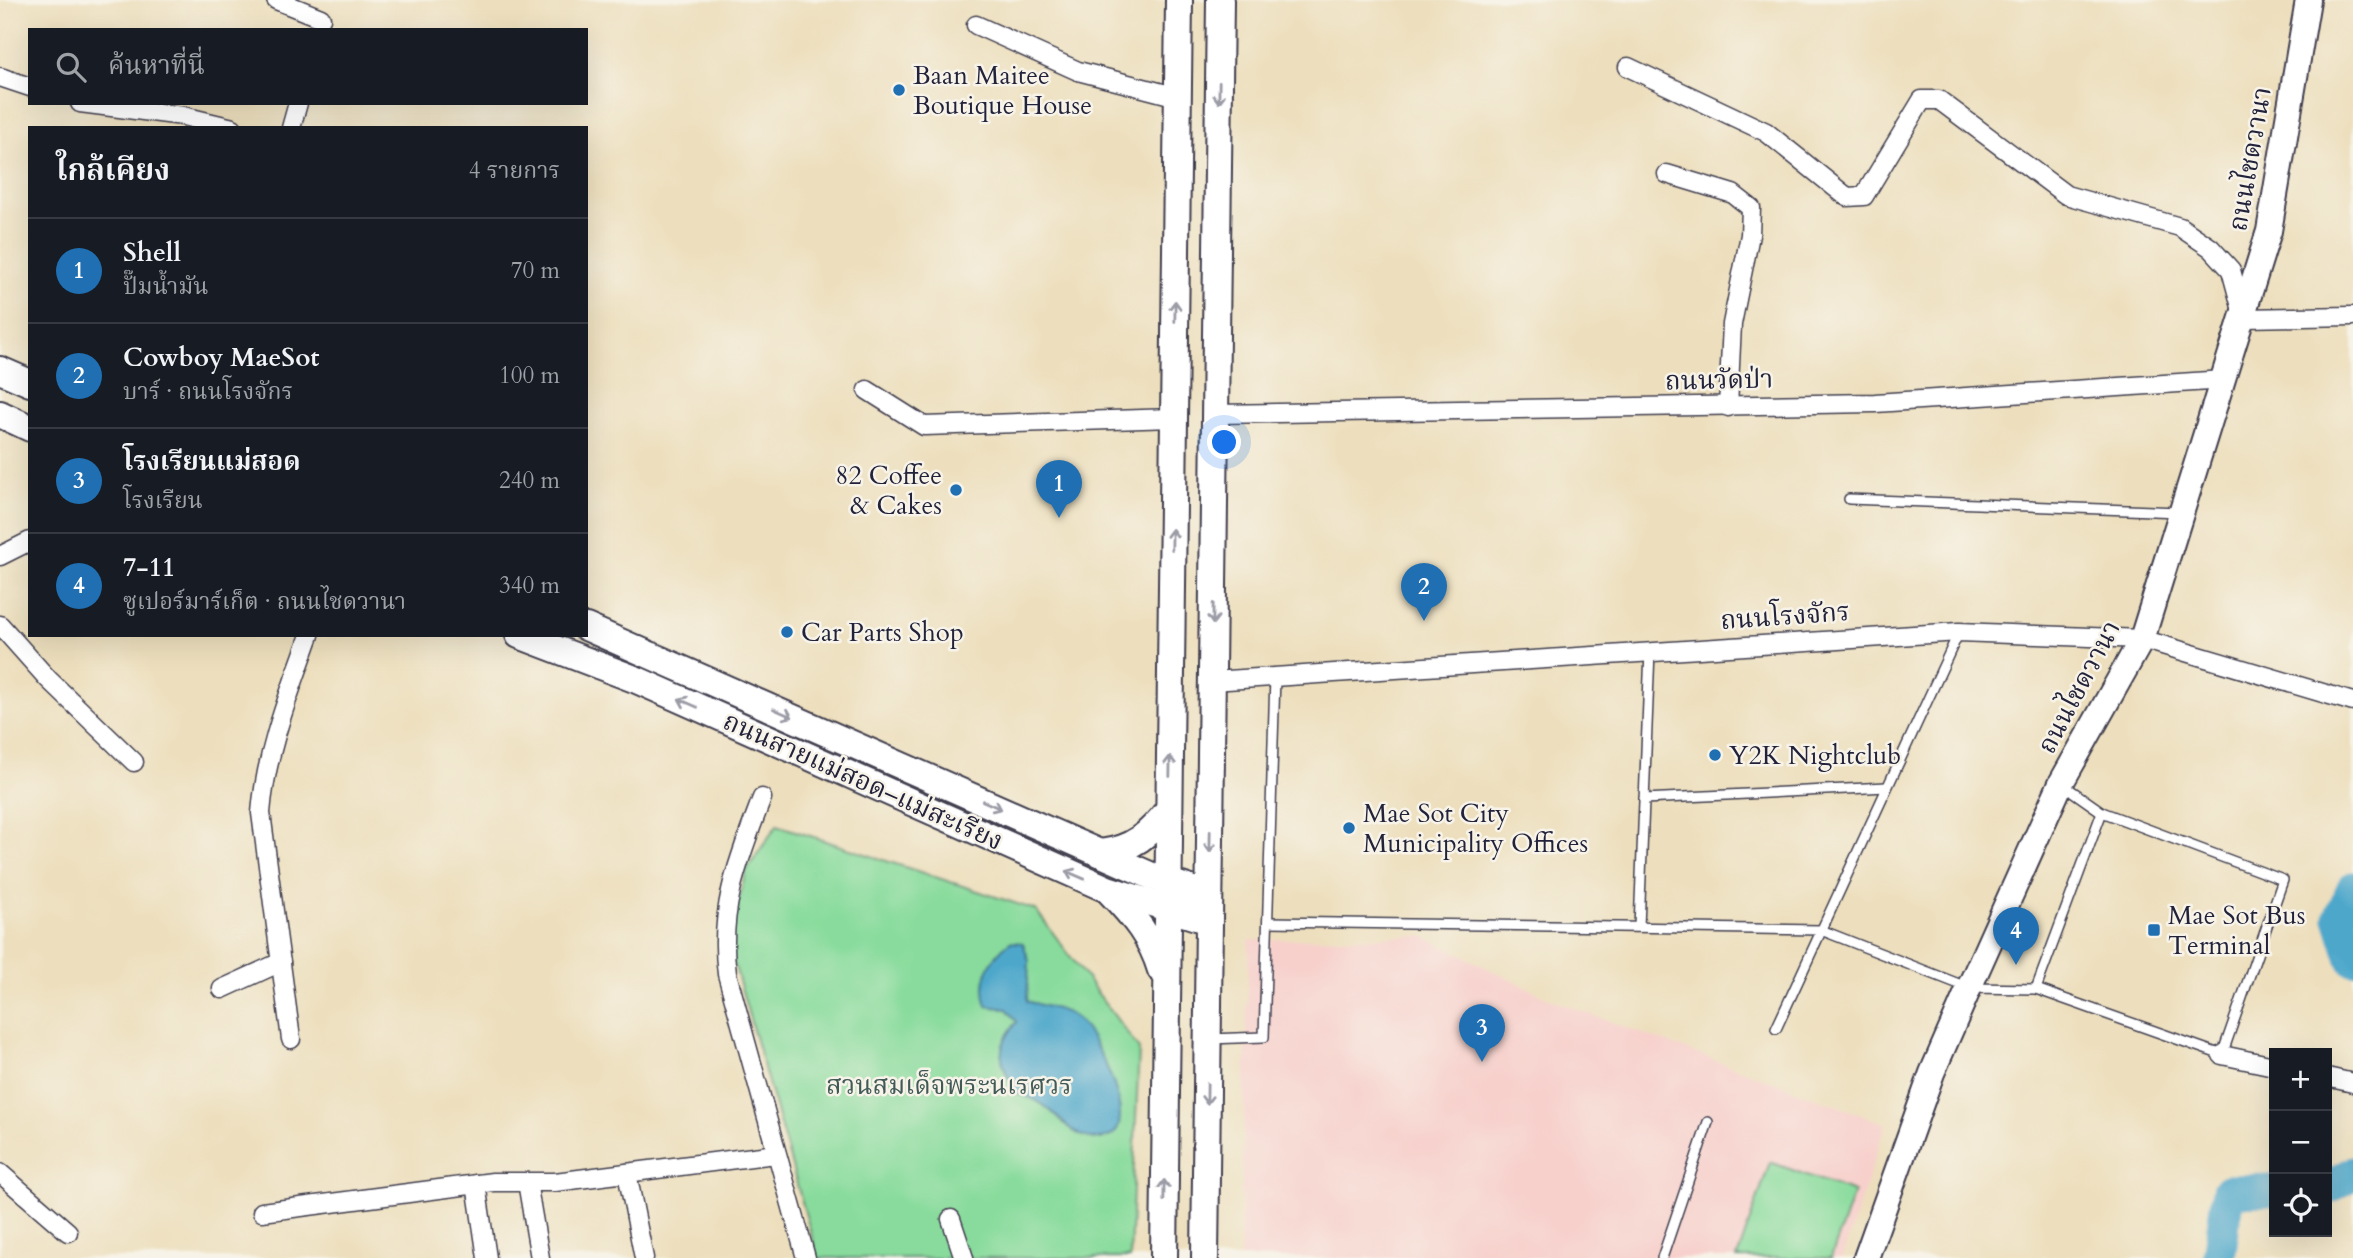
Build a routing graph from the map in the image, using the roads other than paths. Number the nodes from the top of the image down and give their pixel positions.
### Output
1 (276, 0) edge
2 (327, 0) edge
3 (1179, 0) edge
4 (1220, 0) edge
5 (2308, 0) edge
6 (320, 24) edge
7 (976, 25) dead end
8 (1219, 43) junction
9 (1178, 44) junction
10 (1628, 67) dead end
11 (0, 77) edge
12 (28, 86) edge
13 (1178, 97) junction
14 (96, 105) edge
15 (297, 105) edge
16 (225, 126) edge
17 (292, 126) edge
18 (1667, 174) dead end
19 (2353, 316) edge
20 (2244, 318) junction
21 (0, 370) edge
22 (2224, 380) junction
23 (28, 382) edge
24 (867, 390) dead end
25 (1728, 407) junction
26 (0, 414) edge
27 (1215, 414) junction
28 (1174, 418) junction
29 (28, 427) edge
30 (1849, 499) dead end
31 (2182, 512) junction
32 (28, 542) edge
33 (0, 556) edge
34 (0, 625) edge
35 (588, 628) edge
36 (1959, 632) junction
37 (309, 637) edge
38 (524, 637) edge
39 (2142, 639) junction
40 (1650, 651) junction
41 (648, 654) junction
42 (1275, 677) junction
43 (637, 680) junction
44 (1212, 681) junction
45 (2353, 702) edge
46 (134, 762) dead end
47 (2061, 783) junction
48 (1887, 787) junction
49 (762, 798) dead end
50 (1644, 799) junction
51 (1169, 809) junction
52 (2102, 812) junction
53 (1101, 853) junction
54 (1107, 888) junction
55 (1168, 895) junction
56 (1209, 908) junction
57 (1268, 922) junction
58 (1639, 927) junction
59 (1821, 930) junction
60 (281, 962) junction
61 (1167, 988) junction
62 (1969, 988) junction
63 (222, 989) dead end
64 (2036, 989) junction
65 (1776, 1029) dead end
66 (290, 1039) dead end
67 (1207, 1039) junction
68 (2222, 1055) junction
69 (2269, 1065) edge
70 (2332, 1078) edge
71 (2353, 1083) edge
72 (1708, 1122) dead end
73 (776, 1154) junction
74 (0, 1173) edge
75 (627, 1173) junction
76 (527, 1182) junction
77 (476, 1184) junction
78 (262, 1212) dead end
79 (951, 1219) dead end
80 (68, 1232) dead end
81 (487, 1258) edge
82 (540, 1258) edge
83 (644, 1258) edge
84 (806, 1258) edge
85 (964, 1258) edge
86 (1164, 1258) edge
87 (1205, 1258) edge
88 (1662, 1258) edge
89 (1866, 1258) edge

1 - 6 street
2 - 6 street
3 - 9 main road
4 - 8 main road
5 - 20 street, ถนนไชดวานา
7 - 13 street
8 - 9 main road
8 -> 27 main road
9 - 13 main road
10 - 20 street
11 - 12 street
28 -> 13 main road
14 - 16 street
15 - 17 street
18 - 25 street
19 - 20 street
20 - 22 street, ถนนไชดวานา
21 - 23 main road
22 - 25 street, ถนนวัดป่า
22 - 31 street, ถนนไชดวานา
24 - 28 street
25 - 27 street, ถนนวัดป่า
26 - 29 main road
27 -> 44 main road
51 -> 28 main road
30 - 31 lane
31 - 39 street, ถนนไชดวานา
32 - 33 street
34 - 46 street
35 - 41 main road, ถนนสายแม่สอด–แม่สะเรียง
36 - 39 street, ถนนโรงจักร
36 - 40 street, ถนนโรงจักร
36 - 48 lane
37 - 60 street
38 - 43 main road, ถนนสายแม่สอด–แม่สะเรียง
39 - 45 street, ถนนโรงจักร
39 - 47 street, ถนนไชดวานา
40 - 42 street, ถนนโรงจักร
40 - 50 lane
41 - 43 main road
41 -> 53 main road, ถนนสายแม่สอด–แม่สะเรียง
42 - 44 street, ถนนโรงจักร
42 - 57 lane
54 -> 43 main road, ถนนสายแม่สอด–แม่สะเรียง
44 -> 56 main road
47 - 52 lane
47 - 62 street, ถนนไชดวานา
48 - 50 lane
48 - 59 lane
49 - 73 street
50 - 58 lane
51 - 53 main road
51 - 55 main road
52 - 64 lane
52 - 68 lane
53 - 55 main road, ถนนสายแม่สอด–แม่สะเรียง
54 - 55 main road, ถนนสายแม่สอด–แม่สะเรียง
54 - 61 main road
55 - 56 main road, ถนนสายแม่สอด–แม่สะเรียง
55 - 61 main road
56 - 67 main road
57 - 58 lane
57 - 67 lane
58 - 59 lane
59 - 62 lane
59 - 65 lane
60 - 63 street
60 - 66 street
86 -> 61 main road
62 - 64 lane
62 - 89 street, ถนนไชดวานา
64 - 68 lane
67 -> 87 main road
68 - 69 street
70 - 71 street
72 - 88 lane
73 - 75 street
73 - 84 street
74 - 80 street
75 - 76 street
75 - 83 street
76 - 77 street
76 - 82 street
77 - 78 street
77 - 81 street
79 - 85 street

